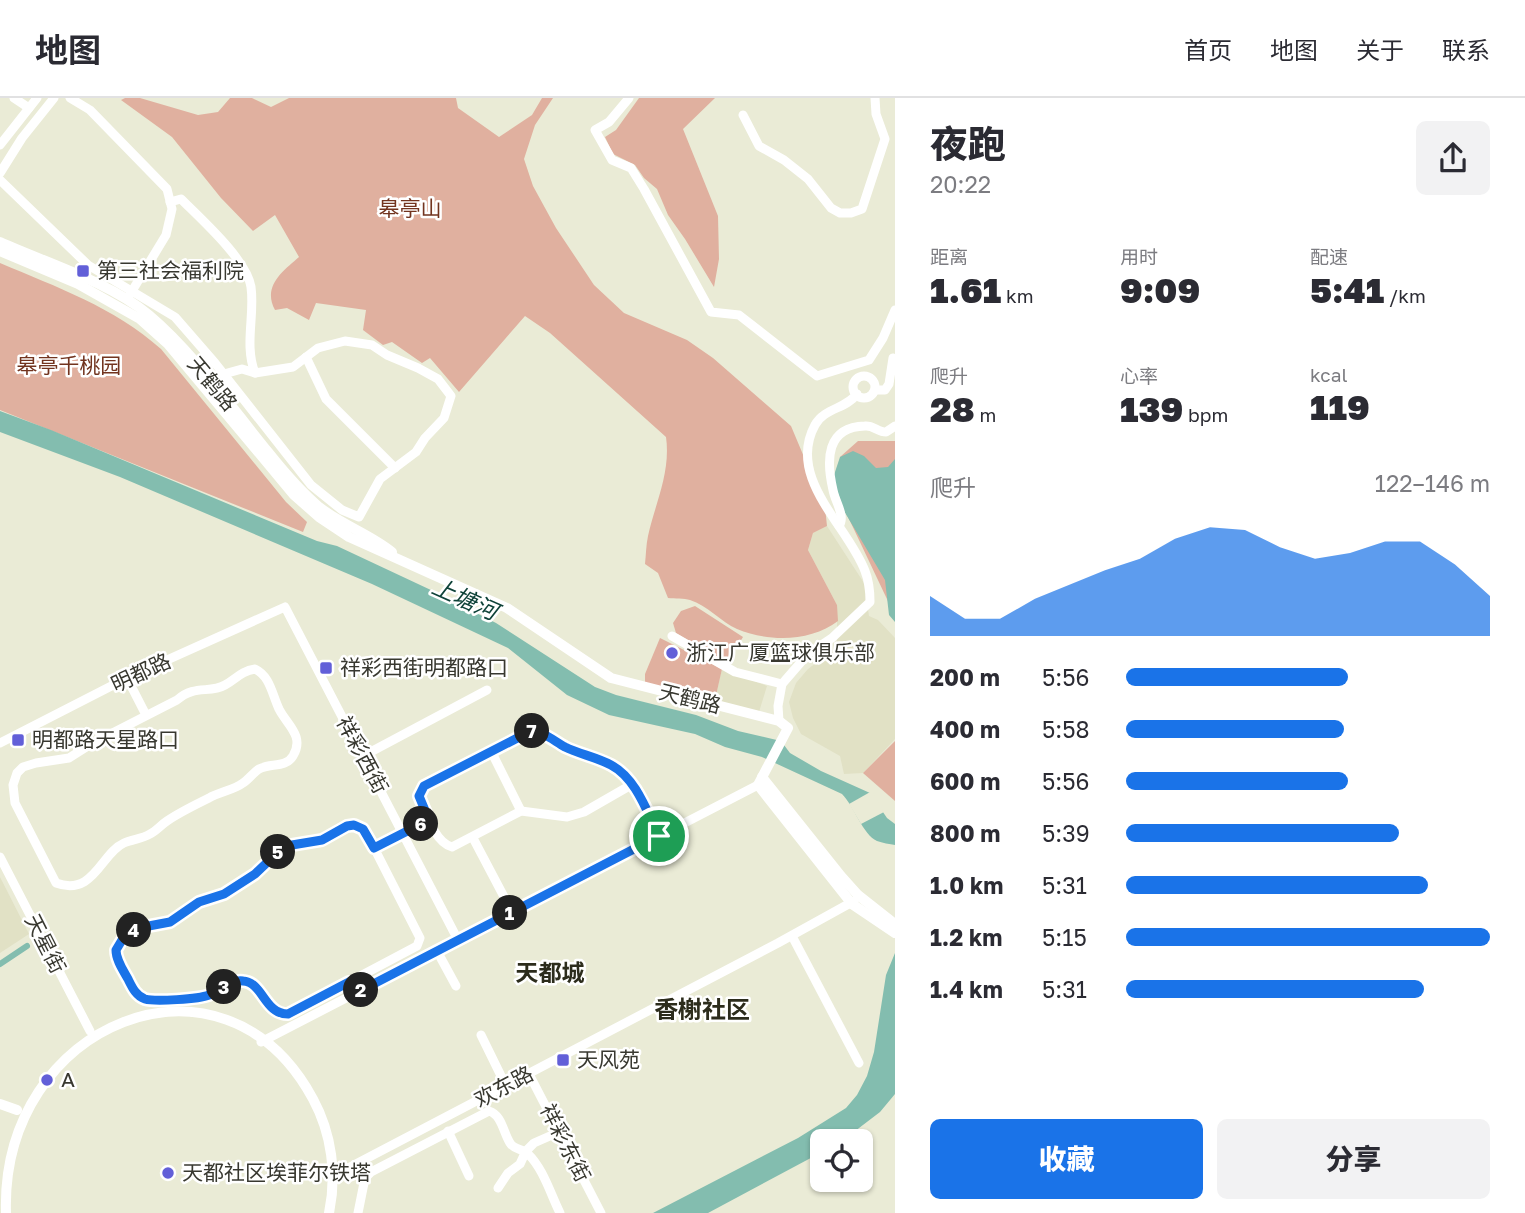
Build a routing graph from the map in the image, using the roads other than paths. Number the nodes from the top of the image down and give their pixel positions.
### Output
1 (15, 98) edge
2 (37, 98) edge
3 (54, 98) edge
4 (70, 98) edge
5 (629, 98) edge
6 (875, 99) edge
7 (29, 108) junction
8 (743, 115) dead end
9 (895, 138) edge
10 (884, 139) junction
11 (2, 140) edge
12 (0, 173) edge
13 (0, 180) edge
14 (170, 202) junction
15 (0, 242) edge
16 (0, 251) edge
17 (129, 296) junction
18 (895, 310) edge
19 (306, 357) junction
20 (893, 358) dead end
21 (255, 373) junction
22 (224, 374) junction
23 (875, 390) junction
24 (861, 396) junction
25 (895, 426) edge
26 (395, 468) junction
27 (839, 526) junction
28 (400, 558) junction
29 (285, 607) joint
30 (672, 636) dead end
31 (127, 678) junction
32 (782, 684) junction
33 (487, 690) dead end
34 (146, 715) junction
35 (779, 721) junction
36 (0, 743) edge
37 (492, 753) junction
38 (363, 756) junction
39 (760, 781) junction
40 (631, 785) junction
41 (522, 811) junction
42 (430, 822) junction
43 (404, 836) junction
44 (659, 836) junction
45 (473, 838) junction
46 (375, 851) junction
47 (0, 857) edge
48 (855, 899) junction
49 (512, 912) junction
50 (895, 924) edge
51 (895, 933) edge
52 (792, 936) junction
53 (458, 940) junction
54 (437, 951) junction
55 (349, 982) junction
56 (456, 986) dead end
57 (356, 993) junction
58 (90, 1031) junction
59 (481, 1035) dead end
60 (261, 1042) junction
61 (51, 1060) dead end
62 (859, 1063) dead end
63 (38, 1074) dead end
64 (529, 1074) junction
65 (506, 1086) junction
66 (0, 1104) edge
67 (17, 1110) junction
68 (448, 1130) junction
69 (559, 1132) junction
70 (385, 1149) junction
71 (526, 1151) junction
72 (391, 1160) junction
73 (333, 1176) junction
74 (469, 1176) dead end
75 (498, 1188) dead end
76 (6, 1213) edge
77 (329, 1213) edge
78 (358, 1213) edge
79 (560, 1213) edge
80 (601, 1213) edge

1 - 7 street
2 - 7 street
3 - 12 street
4 - 14 street
5 - 18 street
6 - 10 street
7 - 11 street
8 - 10 street
9 - 10 street
13 - 17 street
14 - 17 street
14 - 21 street
15 - 17 main road, 天鹤路
16 - 28 main road, 天鹤路
17 - 22 street
17 - 28 main road, 天鹤路
19 - 21 street
19 - 26 street
19 - 26 street
20 - 23 street
21 - 22 street
22 - 26 street
23 - 24 street
23 - 24 street
24 - 27 street
25 - 27 street
27 - 32 street
28 - 35 main road, 天鹤路
29 - 31 street, 明都路
29 - 38 street, 祥彩西街
30 - 32 street
31 - 34 street
31 - 36 street, 明都路
32 - 35 street
33 - 38 street
34 - 34 street
35 - 39 main road
37 - 40 street
37 - 41 street
37 - 42 street
38 - 43 street, 祥彩西街
39 - 44 street
39 - 48 main road
40 - 41 street
40 - 44 street
41 - 45 street
42 - 43 street
42 - 45 street
43 - 46 street
43 - 53 street, 祥彩西街
44 - 49 street
45 - 49 street
46 - 55 street
46 - 55 street
47 - 58 street, 天星街
48 - 50 main road
48 - 51 main road
48 - 52 street, 欢东路
49 - 53 street
52 - 62 street
52 - 64 street, 欢东路
53 - 54 street
54 - 56 street
54 - 57 street
55 - 57 street
57 - 60 street
58 - 60 main road
58 - 61 main road
59 - 65 street
60 - 73 main road
63 - 67 main road
64 - 65 street, 欢东路
64 - 69 street, 祥彩东街
65 - 70 street, 欢东路
66 - 67 main road
67 - 76 main road
68 - 71 street
68 - 72 street
68 - 74 street
69 - 71 street
69 - 80 street, 祥彩东街
70 - 72 street
70 - 73 street, 欢东路
71 - 75 street
71 - 79 street
72 - 78 street
73 - 77 main road

